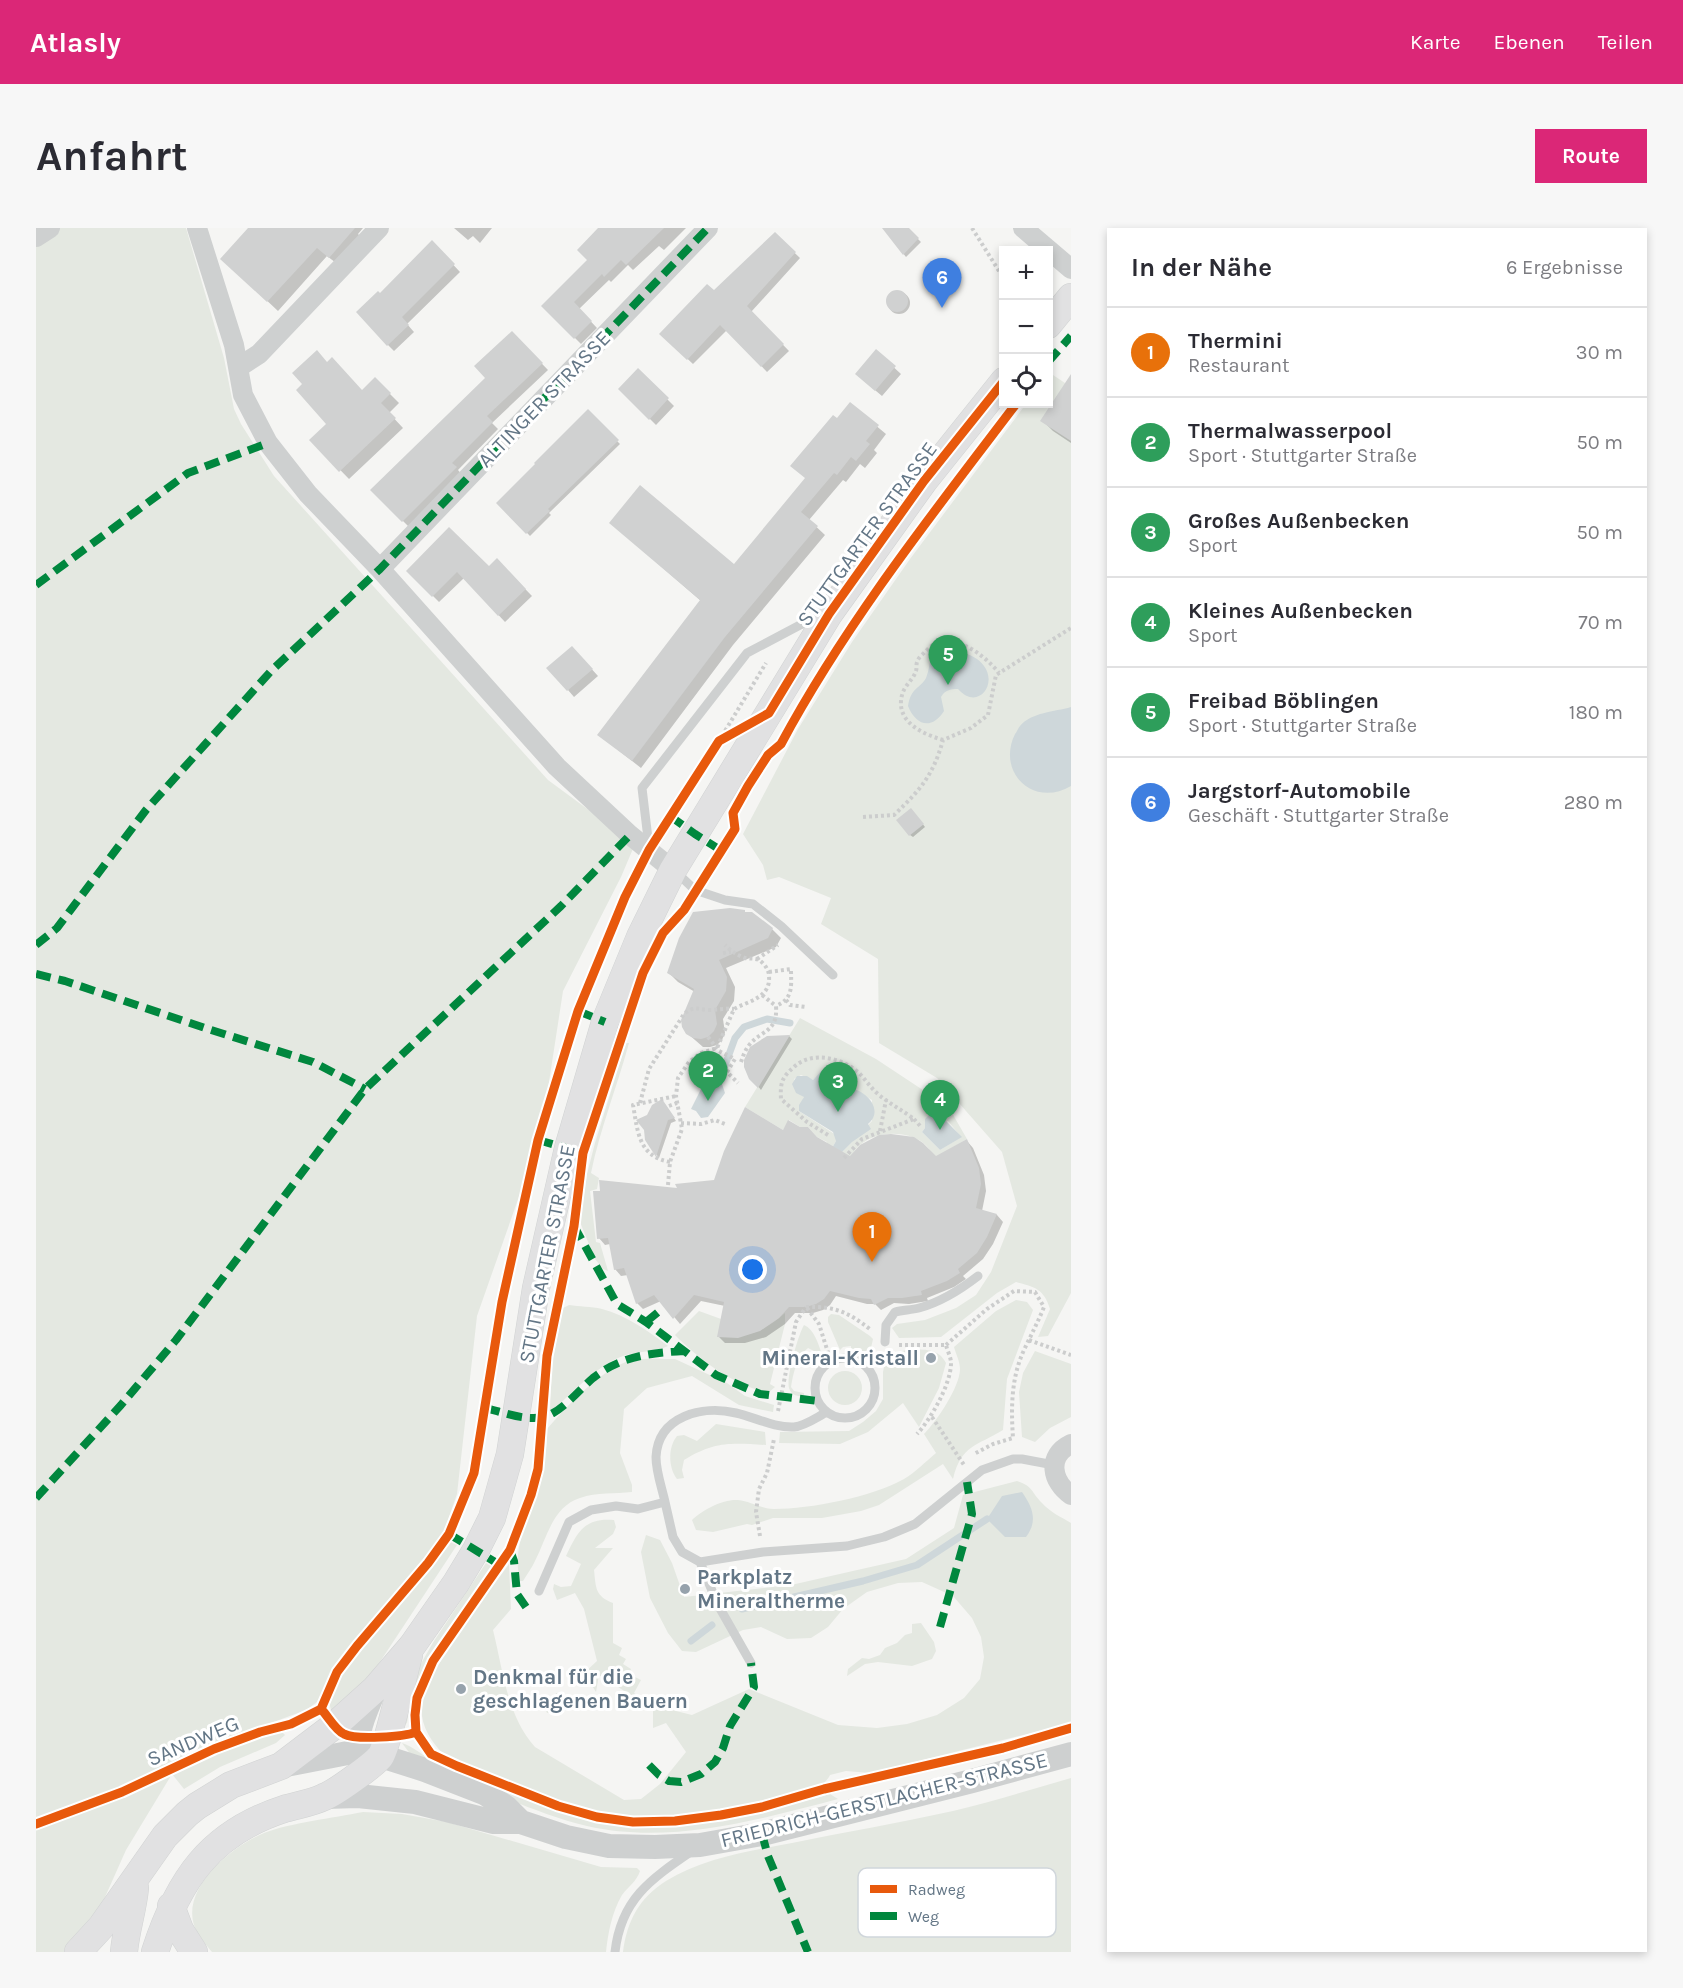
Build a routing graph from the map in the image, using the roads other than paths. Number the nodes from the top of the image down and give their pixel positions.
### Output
1 (50, 228) edge
2 (197, 228) edge
3 (379, 228) edge
4 (708, 228) edge
5 (1023, 228) edge
6 (36, 237) edge
7 (1071, 269) edge
8 (1071, 297) edge
9 (1053, 319) edge
10 (239, 368) junction
11 (999, 387) edge
12 (380, 569) junction
13 (829, 614) junction
14 (649, 850) junction
15 (673, 870) junction
16 (833, 975) dead end
17 (978, 1276) dead end
18 (885, 1342) road end
19 (827, 1412) junction
20 (1071, 1444) edge
21 (1054, 1465) junction
22 (1071, 1495) edge
23 (665, 1502) junction
24 (700, 1562) junction
25 (539, 1591) dead end
26 (412, 1646) junction
27 (751, 1663) dead end
28 (375, 1689) junction
29 (1071, 1754) edge
30 (368, 1759) junction
31 (281, 1766) junction
32 (326, 1797) junction
33 (389, 1799) junction
34 (521, 1822) junction
35 (700, 1845) junction
36 (136, 1878) junction
37 (171, 1906) junction
38 (78, 1952) edge
39 (124, 1952) edge
40 (155, 1952) edge
41 (194, 1952) edge
42 (615, 1952) edge

1 - 6 street
2 - 10 street
3 - 10 street
4 - 12 street, ALTINGER STRASSE
5 - 7 street
8 - 9 main road
10 - 12 street
11 - 13 main road, STUTTGARTER STRASSE
12 - 14 street
13 - 14 lane
13 - 15 main road, STUTTGARTER STRASSE
14 - 15 street
15 - 16 lane
15 - 26 main road, STUTTGARTER STRASSE
17 - 18 lane
19 - 19 lane
19 - 23 lane
20 - 21 street
21 - 22 street
21 - 24 lane
23 - 24 lane
23 - 25 lane
24 - 27 lane
26 - 28 main road, STUTTGARTER STRASSE
26 - 30 main road, STUTTGARTER STRASSE
28 - 30 street, STUTTGARTER STRASSE
28 - 31 main road, STUTTGARTER STRASSE
29 - 35 street, FRIEDRICH-GERSTLACHER-STRASSE
30 - 31 street, STUTTGARTER STRASSE
30 - 32 main road
30 - 33 street
30 - 34 street, FRIEDRICH-GERSTLACHER-STRASSE
31 - 36 main road, STUTTGARTER STRASSE
32 - 33 street, FRIEDRICH-GERSTLACHER-STRASSE
32 - 37 main road
33 - 34 street, FRIEDRICH-GERSTLACHER-STRASSE
34 - 35 street, FRIEDRICH-GERSTLACHER-STRASSE
35 - 42 lane
36 - 38 main road
36 - 39 main road, STUTTGARTER STRASSE
37 - 40 main road
37 - 41 main road

